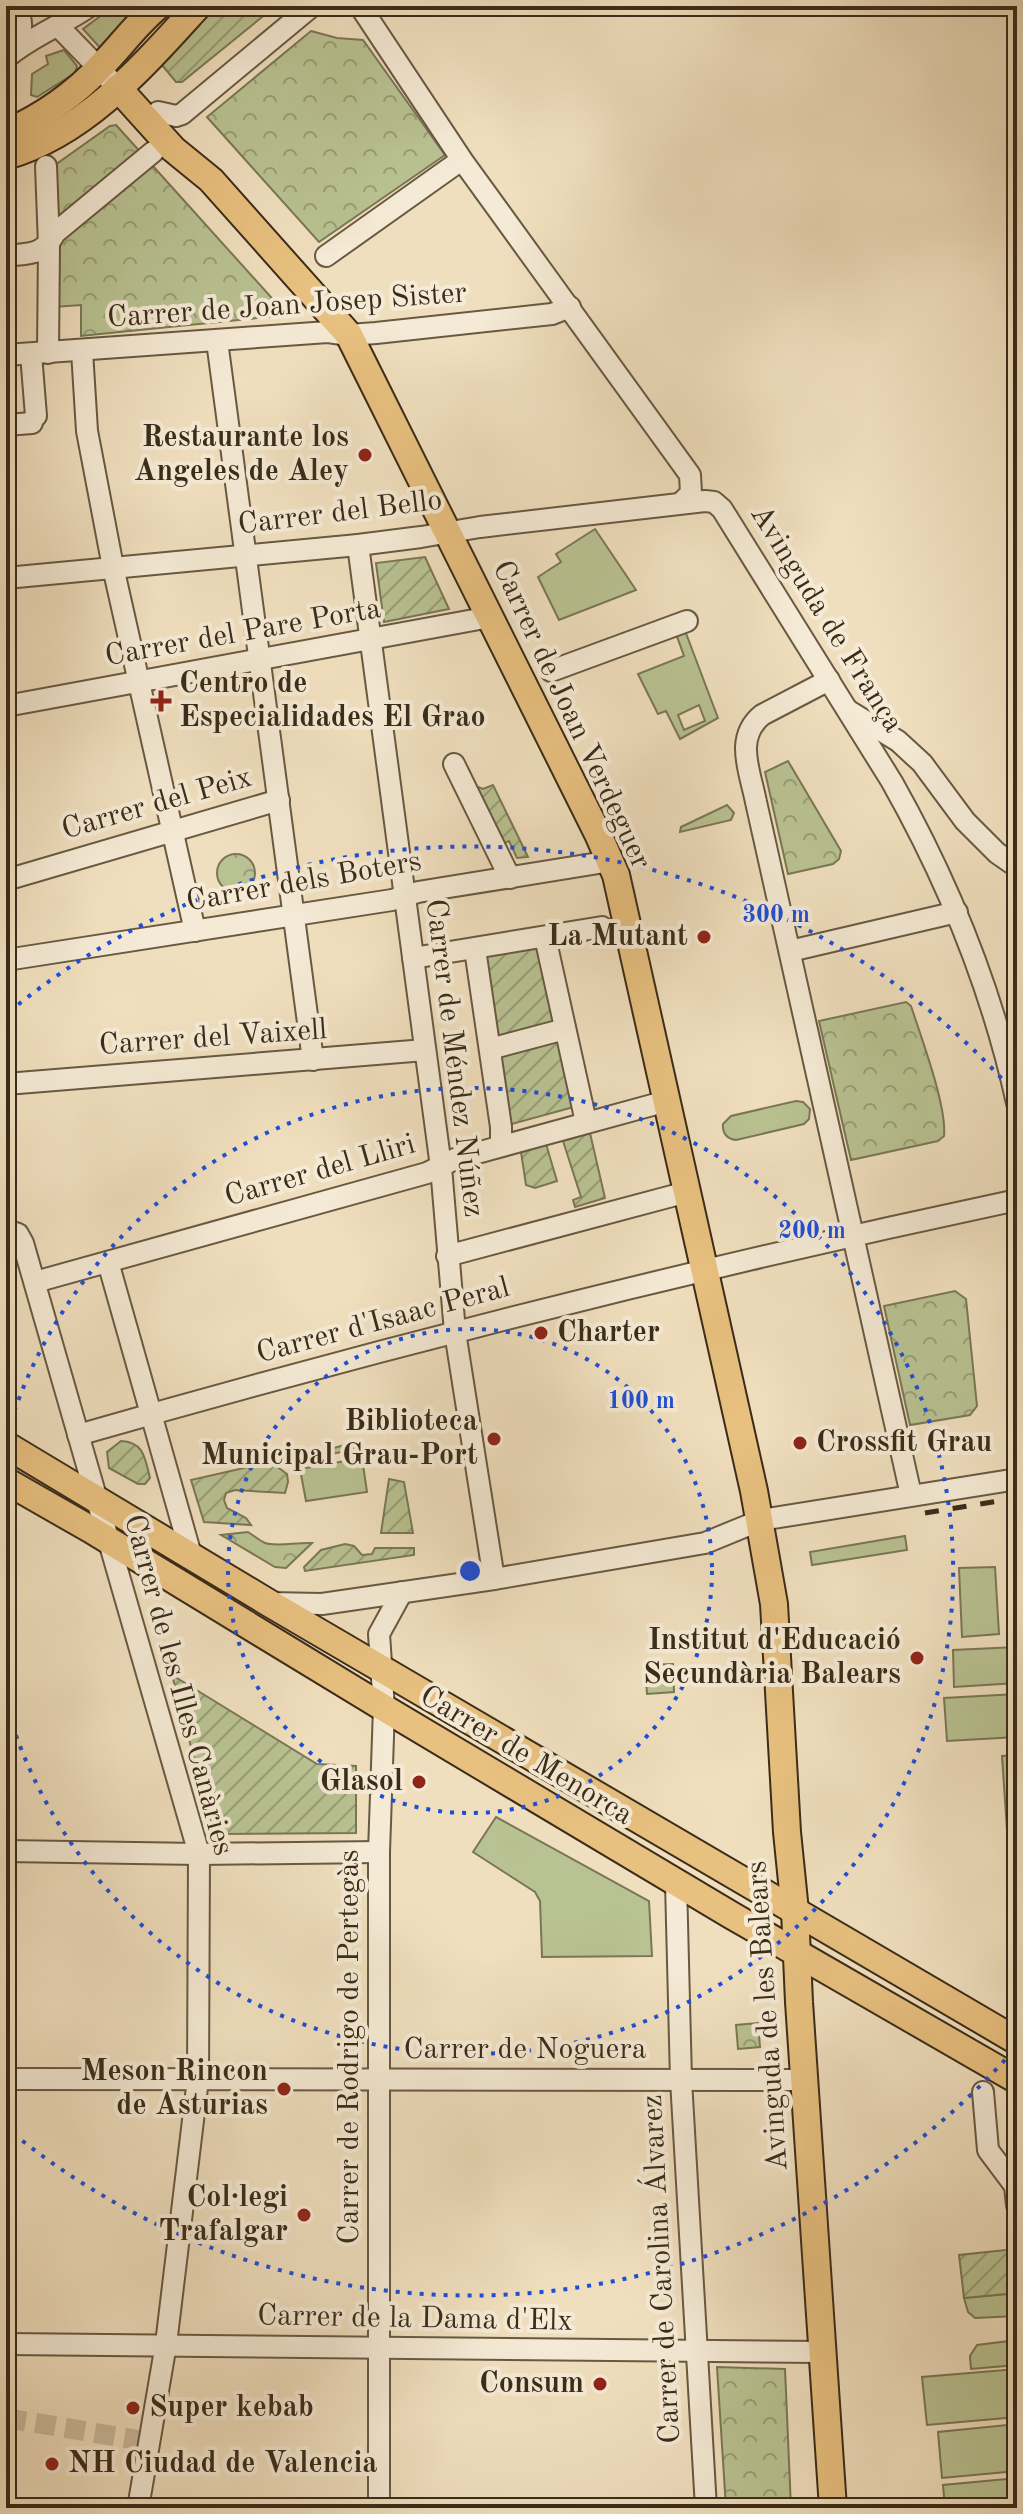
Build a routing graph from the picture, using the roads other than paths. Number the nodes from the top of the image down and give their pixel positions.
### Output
1 (16, 6) edge
2 (90, 6) edge
3 (158, 6) edge
4 (174, 6) edge
5 (198, 6) edge
6 (312, 6) edge
7 (360, 6) edge
8 (58, 26) junction
9 (8, 56) edge
10 (100, 68) junction
11 (126, 82) junction
12 (158, 112) junction
13 (6, 133) edge
14 (153, 152) dead end
15 (6, 156) edge
16 (459, 161) junction
17 (46, 166) dead end
18 (211, 180) junction
19 (49, 245) junction
20 (6, 256) edge
21 (326, 256) dead end
22 (570, 307) junction
23 (349, 335) junction
24 (217, 341) junction
25 (82, 351) junction
26 (39, 354) junction
27 (6, 355) edge
28 (6, 425) edge
29 (681, 503) junction
30 (447, 532) junction
31 (358, 545) junction
32 (245, 555) junction
33 (113, 567) junction
34 (6, 578) edge
35 (490, 617) junction
36 (687, 621) dead end
37 (370, 641) junction
38 (261, 660) junction
39 (551, 671) dead end
40 (829, 680) junction
41 (140, 681) junction
42 (6, 706) edge
43 (847, 710) junction
44 (454, 764) dead end
45 (279, 800) junction
46 (172, 831) junction
47 (611, 861) junction
48 (1017, 867) edge
49 (510, 878) junction
50 (6, 880) edge
51 (404, 896) junction
52 (957, 912) junction
53 (295, 915) junction
54 (602, 927) dead end
55 (195, 931) junction
56 (545, 937) junction
57 (475, 949) junction
58 (790, 951) junction
59 (413, 958) junction
60 (6, 960) edge
61 (565, 1029) junction
62 (490, 1049) junction
63 (425, 1050) junction
64 (313, 1060) junction
65 (6, 1084) edge
66 (667, 1101) junction
67 (1017, 1103) edge
68 (586, 1122) junction
69 (501, 1146) junction
70 (441, 1167) junction
71 (687, 1192) junction
72 (1017, 1200) edge
73 (6, 1230) edge
74 (853, 1235) junction
75 (447, 1256) junction
76 (108, 1262) junction
77 (705, 1270) junction
78 (35, 1282) junction
79 (455, 1332) junction
80 (152, 1414) junction
81 (78, 1435) junction
82 (6, 1445) edge
83 (1017, 1479) edge
84 (6, 1481) edge
85 (911, 1495) junction
86 (97, 1498) junction
87 (761, 1520) junction
88 (110, 1541) junction
89 (191, 1555) junction
90 (494, 1579) junction
91 (402, 1592) junction
92 (269, 1603) junction
93 (380, 1666) junction
94 (384, 1708) junction
95 (6, 1851) edge
96 (379, 1852) junction
97 (199, 1854) junction
98 (676, 1883) junction
99 (795, 1911) junction
100 (796, 1952) junction
101 (1017, 2041) edge
102 (6, 2079) edge
103 (198, 2079) junction
104 (380, 2079) junction
105 (681, 2080) junction
106 (804, 2080) junction
107 (1017, 2080) edge
108 (983, 2092) dead end
109 (1017, 2205) edge
110 (6, 2344) edge
111 (166, 2344) junction
112 (380, 2350) junction
113 (822, 2352) junction
114 (697, 2353) junction
115 (138, 2508) edge
116 (379, 2508) edge
117 (706, 2508) edge
118 (833, 2508) edge

1 - 9 street
2 - 8 street
3 - 10 main road
4 - 11 main road
5 - 11 main road
6 - 12 street
7 - 16 street
8 - 9 street
8 - 10 street
10 - 11 street
10 - 13 main road
11 - 12 main road
11 - 15 main road
11 - 18 main road, Carrer de Joan Verdeguer
12 - 18 main road
14 - 19 street
16 - 21 street
16 - 22 street
17 - 19 street
18 - 23 main road, Carrer de Joan Verdeguer
19 - 20 street
19 - 26 street
22 - 23 street, Carrer de Joan Josep Sister
22 - 29 street
23 - 24 street, Carrer de Joan Josep Sister
23 - 30 main road, Carrer de Joan Verdeguer
24 - 25 street, Carrer de Joan Josep Sister
24 - 32 street
25 - 26 street, Carrer de Joan Josep Sister
25 - 33 street
26 - 27 street, Carrer de Joan Josep Sister
26 - 28 street
29 - 30 street, Carrer del Bello
29 - 40 street, Avinguda de França
30 - 31 street, Carrer del Bello
30 - 35 main road, Carrer de Joan Verdeguer
31 - 32 street, Carrer del Bello
31 - 37 street, Carrer de Méndez Núñez
32 - 33 street, Carrer del Bello
32 - 38 street
33 - 34 street, Carrer del Bello
33 - 41 street
35 - 37 street, Carrer del Pare Porta
35 - 47 main road, Carrer de Joan Verdeguer
36 - 39 street
37 - 38 street, Carrer del Pare Porta
37 - 51 street, Carrer de Méndez Núñez
38 - 41 street, Carrer del Pare Porta
38 - 45 street
40 - 43 street, Avinguda de França
40 - 58 street
41 - 42 street, Carrer del Pare Porta
41 - 46 street
43 - 48 street
43 - 52 street, Avinguda de França
44 - 49 street
45 - 46 street, Carrer del Peix
45 - 53 street
46 - 50 street, Carrer del Peix
46 - 55 street
47 - 49 street, Carrer dels Boters
47 - 66 main road, Carrer de Joan Verdeguer
49 - 51 street, Carrer dels Boters
51 - 53 street, Carrer dels Boters
51 - 59 street, Carrer de Méndez Núñez
52 - 58 street
52 - 67 street, Avinguda de França
53 - 55 street, Carrer dels Boters
53 - 64 street
54 - 56 street
55 - 60 street, Carrer dels Boters
56 - 57 street
56 - 61 street
57 - 59 street
57 - 62 street
58 - 74 street
59 - 63 street, Carrer de Méndez Núñez
61 - 62 street
61 - 68 street
62 - 69 street
63 - 64 street, Carrer del Vaixell
63 - 70 street, Carrer de Méndez Núñez
64 - 65 street, Carrer del Vaixell
66 - 68 street, Carrer del Lliri
66 - 71 main road, Carrer de Joan Verdeguer
68 - 69 street, Carrer del Lliri
69 - 70 street, Carrer del Lliri
70 - 75 street, Carrer de Méndez Núñez
70 - 76 street, Carrer del Lliri
71 - 75 street
71 - 77 main road, Carrer de Joan Verdeguer
72 - 74 street, Carrer d'Isaac Peral
73 - 78 street, Carrer de les Illes Canàries
74 - 77 street, Carrer d'Isaac Peral
74 - 85 street
75 - 79 street, Carrer de Méndez Núñez
76 - 78 street, Carrer del Lliri
76 - 80 street
77 - 79 street, Carrer d'Isaac Peral
77 - 87 main road, Carrer de Joan Verdeguer
78 - 81 street, Carrer de les Illes Canàries
79 - 80 street, Carrer d'Isaac Peral
79 - 90 street, Carrer de Méndez Núñez
80 - 81 street, Carrer d'Isaac Peral
80 - 89 street
81 - 86 street, Carrer de les Illes Canàries
82 - 86 main road, Carrer de Menorca
83 - 85 street
84 - 88 main road, Carrer de Menorca
85 - 87 street
86 - 88 street, Carrer de les Illes Canàries
86 - 89 main road, Carrer de Menorca
87 - 90 street
87 - 99 main road, Avinguda de les Balears
88 - 94 main road, Carrer de Menorca
88 - 97 street, Carrer de les Illes Canàries
89 - 92 main road, Carrer de Menorca
90 - 91 street
91 - 92 street
91 - 93 street, Carrer de Rodrigo de Pertegàs
92 - 93 main road, Carrer de Menorca
93 - 94 street, Carrer de Rodrigo de Pertegàs
93 - 99 main road, Carrer de Menorca
94 - 96 street, Carrer de Rodrigo de Pertegàs
94 - 98 main road, Carrer de Menorca
95 - 97 street
96 - 97 street
96 - 104 street, Carrer de Rodrigo de Pertegàs
97 - 103 street, Carrer de les Illes Canàries
98 - 100 main road, Carrer de Menorca
98 - 105 street, Carrer de Carolina Álvarez
99 - 100 main road, Avinguda de les Balears
99 - 101 main road, Carrer de Menorca
100 - 106 main road, Avinguda de les Balears
100 - 107 main road, Carrer de Menorca
102 - 103 street, Carrer de Noguera
103 - 104 street, Carrer de Noguera
103 - 111 street, Carrer de les Illes Canàries
104 - 105 street, Carrer de Noguera
104 - 112 street, Carrer de Rodrigo de Pertegàs
105 - 106 street, Carrer de Noguera
105 - 114 street, Carrer de Carolina Álvarez
106 - 113 main road, Avinguda de les Balears
108 - 109 street
110 - 111 street, Carrer de la Dama d'Elx
111 - 112 street, Carrer de la Dama d'Elx
111 - 115 street, Carrer de les Illes Canàries
112 - 114 street, Carrer de la Dama d'Elx
112 - 116 street, Carrer de Rodrigo de Pertegàs
113 - 114 street, Carrer de la Dama d'Elx
113 - 118 main road, Avinguda de les Balears
114 - 117 street, Carrer de Carolina Álvarez

